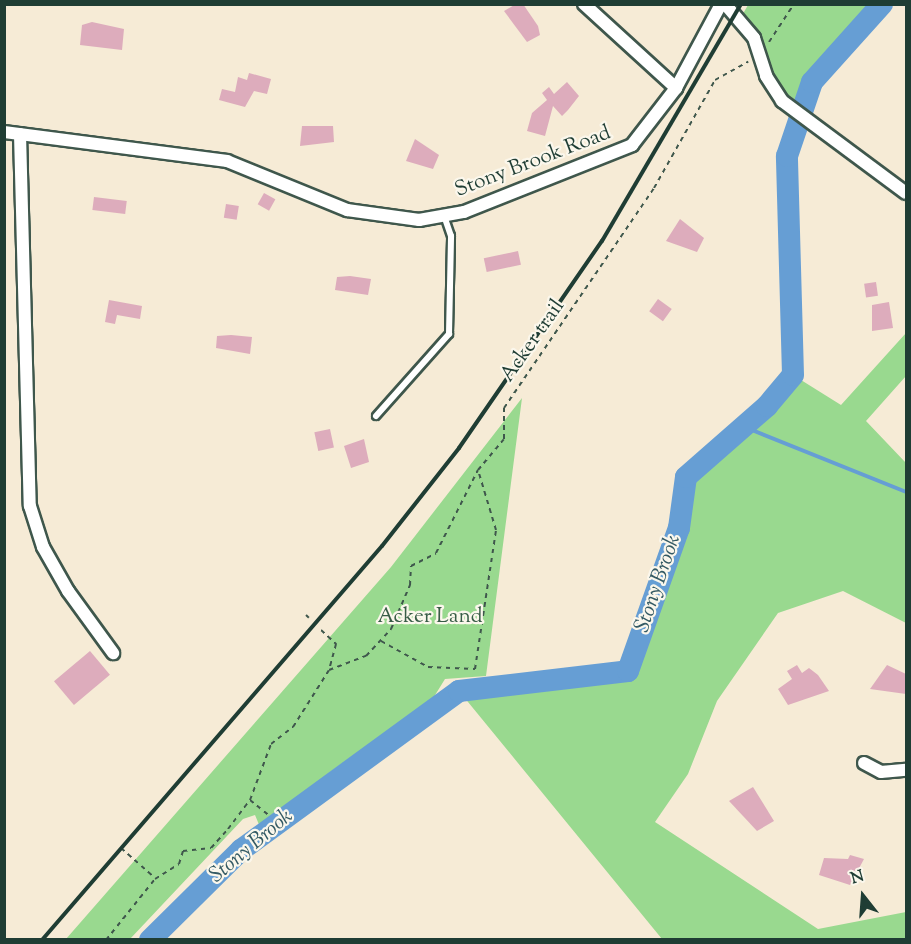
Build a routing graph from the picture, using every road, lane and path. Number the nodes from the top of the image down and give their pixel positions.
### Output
1 (584, 4) edge
2 (723, 4) edge
3 (794, 4) edge
4 (758, 56) junction
5 (676, 88) junction
6 (4, 132) edge
7 (20, 134) junction
8 (906, 193) edge
9 (444, 215) junction
10 (376, 416) dead end
11 (478, 470) junction
12 (306, 615) dead end
13 (309, 618) dead end
14 (321, 630) dead end
15 (381, 641) junction
16 (113, 653) dead end
17 (329, 670) junction
18 (864, 764) dead end
19 (906, 770) edge
20 (250, 800) junction
21 (270, 816) dead end
22 (121, 848) dead end
23 (155, 879) junction
24 (106, 939) edge

1 - 5 street
2 - 4 street, Stony Brook Road
2 - 5 street, Stony Brook Road
3 - 4 path
4 - 8 street, Stony Brook Road
4 - 11 path, Acker trail
5 - 9 street, Stony Brook Road
6 - 7 street, Stony Brook Road
7 - 9 street, Stony Brook Road
7 - 16 street
9 - 10 lane
11 - 15 path, Acker trail
11 - 15 path
12 - 13 path
14 - 17 path
15 - 17 path, Acker trail
17 - 20 path
18 - 19 street
20 - 21 path
20 - 23 path
22 - 23 path
23 - 24 path

